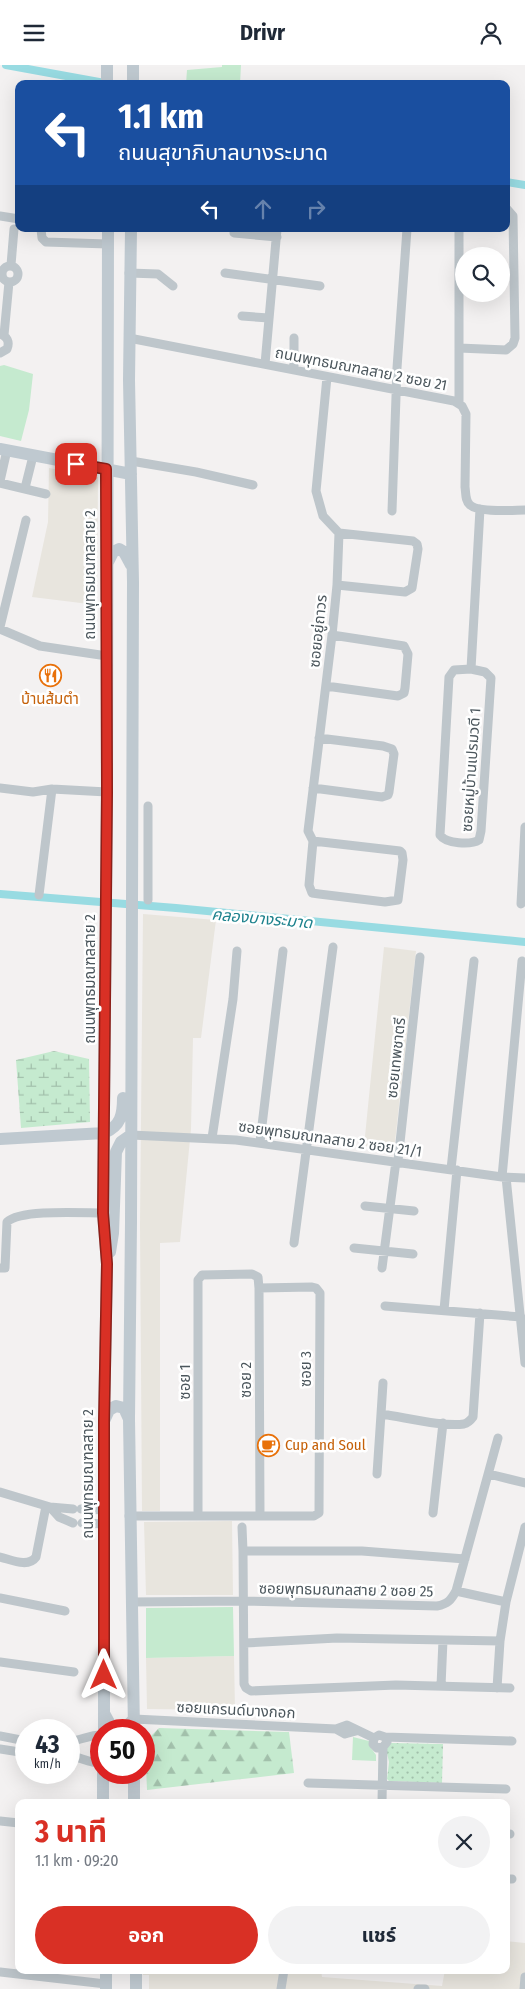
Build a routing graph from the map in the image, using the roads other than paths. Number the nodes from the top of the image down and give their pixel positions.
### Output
1 (107, 65) edge
2 (133, 66) edge
3 (107, 80) edge
4 (133, 80) edge
5 (510, 213) edge
6 (0, 216) edge
7 (15, 218) edge
8 (14, 229) dead end
9 (41, 232) edge
10 (108, 232) edge
11 (131, 232) edge
12 (407, 232) edge
13 (459, 232) edge
14 (234, 233) dead end
15 (277, 233) edge
16 (108, 244) junction
17 (11, 265) junction
18 (1, 272) edge
19 (129, 273) junction
20 (225, 273) dead end
21 (272, 279) junction
22 (9, 282) junction
23 (174, 286) dead end
24 (320, 286) dead end
25 (242, 316) dead end
26 (269, 318) junction
27 (2, 334) edge
28 (129, 338) junction
29 (294, 338) dead end
30 (459, 348) junction
31 (0, 353) edge
32 (265, 364) junction
33 (294, 371) junction
34 (327, 377) junction
35 (129, 380) junction
36 (108, 383) junction
37 (397, 389) junction
38 (459, 403) junction
39 (4, 450) edge
40 (33, 456) junction
41 (130, 461) junction
42 (106, 469) junction
43 (131, 474) junction
44 (0, 482) edge
45 (253, 485) dead end
46 (25, 488) junction
47 (46, 494) dead end
48 (480, 509) junction
49 (525, 510) edge
50 (392, 511) dead end
51 (26, 520) dead end
52 (339, 533) junction
53 (131, 565) junction
54 (106, 566) junction
55 (337, 585) junction
56 (0, 628) edge
57 (332, 635) junction
58 (107, 656) junction
59 (471, 669) junction
60 (326, 686) junction
61 (319, 738) junction
62 (0, 788) edge
63 (52, 789) junction
64 (313, 789) junction
65 (107, 792) junction
66 (148, 806) dead end
67 (107, 825) junction
68 (131, 827) junction
69 (525, 827) edge
70 (313, 841) junction
71 (131, 848) junction
72 (148, 848) junction
73 (39, 895) dead end
74 (148, 899) dead end
75 (521, 904) dead end
76 (332, 947) dead end
77 (237, 951) dead end
78 (283, 951) dead end
79 (420, 957) dead end
80 (474, 961) dead end
81 (522, 961) dead end
82 (131, 1011) junction
83 (104, 1133) junction
84 (131, 1135) junction
85 (212, 1138) junction
86 (0, 1139) edge
87 (260, 1143) junction
88 (306, 1148) junction
89 (396, 1161) junction
90 (454, 1169) junction
91 (504, 1177) junction
92 (525, 1178) edge
93 (365, 1205) dead end
94 (390, 1208) junction
95 (414, 1211) dead end
96 (103, 1213) junction
97 (294, 1243) dead end
98 (354, 1248) dead end
99 (384, 1251) junction
100 (413, 1254) dead end
101 (107, 1264) junction
102 (0, 1268) edge
103 (382, 1268) dead end
104 (521, 1278) edge
105 (259, 1288) junction
106 (384, 1306) dead end
107 (523, 1307) edge
108 (444, 1310) junction
109 (480, 1313) junction
110 (521, 1317) junction
111 (524, 1351) edge
112 (525, 1363) edge
113 (384, 1383) dead end
114 (382, 1414) junction
115 (129, 1419) junction
116 (104, 1421) junction
117 (443, 1423) junction
118 (498, 1438) dead end
119 (377, 1474) dead end
120 (489, 1474) junction
121 (525, 1483) edge
122 (0, 1492) edge
123 (48, 1507) junction
124 (105, 1510) junction
125 (433, 1513) dead end
126 (129, 1516) junction
127 (198, 1516) junction
128 (260, 1516) junction
129 (105, 1523) junction
130 (242, 1527) dead end
131 (525, 1527) edge
132 (243, 1551) junction
133 (0, 1557) edge
134 (465, 1559) junction
135 (456, 1591) junction
136 (0, 1598) edge
137 (244, 1601) junction
138 (506, 1602) junction
139 (131, 1603) junction
140 (65, 1611) dead end
141 (444, 1640) junction
142 (500, 1641) junction
143 (245, 1643) junction
144 (0, 1662) edge
145 (74, 1672) dead end
146 (441, 1686) junction
147 (497, 1688) junction
148 (510, 1688) dead end
149 (104, 1713) junction
150 (104, 1719) edge
151 (107, 1719) edge
152 (134, 1719) edge
153 (155, 1725) edge
154 (0, 1736) edge
155 (385, 1737) junction
156 (374, 1738) junction
157 (15, 1739) edge
158 (512, 1741) dead end
159 (383, 1747) junction
160 (0, 1749) edge
161 (15, 1751) edge
162 (308, 1783) dead end
163 (103, 1784) edge
164 (134, 1784) edge
165 (382, 1785) junction
166 (506, 1789) dead end
167 (103, 1799) edge
168 (134, 1799) edge
169 (382, 1799) edge
170 (0, 1821) edge
171 (15, 1823) edge
172 (0, 1972) edge
173 (106, 1974) edge
174 (136, 1974) edge
175 (283, 1974) edge
176 (525, 1977) edge
177 (106, 1987) edge
178 (136, 1989) edge
179 (281, 1989) edge
180 (418, 1989) edge
181 (425, 1989) edge
182 (524, 1989) edge

1 - 3 main road
2 - 4 main road
5 - 30 street
6 - 7 street
8 - 17 street
9 - 16 street
10 - 16 main road, ถนนพุทธมณฑลสาย 2
11 - 19 main road
12 - 37 street
13 - 30 street
14 - 15 street
15 - 21 street
16 - 36 main road, ถนนพุทธมณฑลสาย 2
17 - 18 street
17 - 22 street
18 - 22 street
19 - 23 street
19 - 28 main road
20 - 21 street
21 - 24 street
21 - 26 street
22 - 27 street
25 - 26 street
26 - 32 street
27 - 31 street
28 - 32 street, ถนนพุทธมณฑลสาย 2 ซอย 21
28 - 35 main road
29 - 33 street
30 - 38 street
32 - 33 street, ถนนพุทธมณฑลสาย 2 ซอย 21
33 - 34 street, ถนนพุทธมณฑลสาย 2 ซอย 21
34 - 37 street, ถนนพุทธมณฑลสาย 2 ซอย 21
34 - 52 street
35 - 36 main road
35 - 41 main road
36 - 42 main road, ถนนพุทธมณฑลสาย 2
37 - 38 street, ถนนพุทธมณฑลสาย 2 ซอย 21
37 - 50 street
38 - 48 street, ถนนพุทธมณฑลสาย 2 ซอย 21
39 - 40 main road
39 - 44 street
40 - 42 main road
40 - 46 street
41 - 43 main road
41 - 45 street
42 - 43 main road
42 - 54 main road, ถนนพุทธมณฑลสาย 2
43 - 53 main road
44 - 46 street
46 - 47 street
48 - 49 street
48 - 59 street
51 - 56 street
52 - 55 street, ซอยอยู่ถาวร
52 - 55 street
53 - 54 main road
53 - 68 main road
54 - 58 main road, ถนนพุทธมณฑลสาย 2
55 - 57 street, ซอยอยู่ถาวร
56 - 58 street
57 - 60 street, ซอยอยู่ถาวร
57 - 60 street
58 - 65 main road, ถนนพุทธมณฑลสาย 2
59 - 59 street, ซอยหมู่บ้านเปรมวดี 1
60 - 61 street, ซอยอยู่ถาวร
61 - 64 street, ซอยอยู่ถาวร
61 - 64 street
62 - 63 street
63 - 65 street
63 - 73 street
64 - 70 street, ซอยอยู่ถาวร
65 - 67 main road, ถนนพุทธมณฑลสาย 2
66 - 72 street
67 - 68 main road
67 - 83 main road, ถนนพุทธมณฑลสาย 2
68 - 71 main road
69 - 75 street
70 - 70 street, ซอยอยู่ถาวร
71 - 72 street
71 - 82 main road
72 - 74 street
76 - 88 street
77 - 85 street
78 - 87 street
79 - 89 street, ซอยเทพชาตรี
80 - 90 street
81 - 91 street
82 - 83 main road
82 - 84 main road
83 - 86 main road
83 - 96 main road, ถนนพุทธมณฑลสาย 2
84 - 85 street, ซอยพุทธมณฑลสาย 2 ซอย 21/1
84 - 101 main road
84 - 115 main road
85 - 87 street, ซอยพุทธมณฑลสาย 2 ซอย 21/1
87 - 88 street, ซอยพุทธมณฑลสาย 2 ซอย 21/1
88 - 89 street, ซอยพุทธมณฑลสาย 2 ซอย 21/1
88 - 97 street
89 - 90 street, ซอยพุทธมณฑลสาย 2 ซอย 21/1
89 - 94 street, ซอยเทพชาตรี
90 - 91 street, ซอยพุทธมณฑลสาย 2 ซอย 21/1
90 - 108 street
91 - 92 street, ซอยพุทธมณฑลสาย 2 ซอย 21/1
91 - 104 street
93 - 94 street
94 - 95 street
94 - 99 street, ซอยเทพชาตรี
96 - 101 main road, ถนนพุทธมณฑลสาย 2
96 - 102 street
98 - 99 street
99 - 100 street
99 - 103 street, ซอยเทพชาตรี
101 - 116 main road, ถนนพุทธมณฑลสาย 2
104 - 107 street
105 - 127 street, ซอย 1
105 - 128 street, ซอย 2
105 - 128 street, ซอย 3
106 - 108 street
107 - 110 street
108 - 109 street
109 - 110 street
109 - 117 street
110 - 111 street
111 - 112 street
113 - 114 street
114 - 117 street
114 - 119 street
115 - 116 main road
115 - 126 main road
116 - 124 main road, ถนนพุทธมณฑลสาย 2
117 - 125 street
118 - 120 street
120 - 121 street
120 - 134 street
122 - 123 street
123 - 124 street
123 - 129 street
123 - 133 street
124 - 129 main road, ถนนพุทธมณฑลสาย 2
126 - 127 street
126 - 139 main road
127 - 128 street
129 - 149 main road, ถนนพุทธมณฑลสาย 2
130 - 132 street
131 - 138 street
132 - 134 street
132 - 137 street
134 - 135 street
135 - 137 street, ซอยพุทธมณฑลสาย 2 ซอย 25
135 - 138 street
136 - 140 street
137 - 139 street, ซอยพุทธมณฑลสาย 2 ซอย 25
137 - 143 street
138 - 142 street
139 - 152 main road
141 - 142 street
141 - 143 street
141 - 146 street
142 - 147 street
143 - 146 street
144 - 145 street
146 - 147 street
147 - 148 street
149 - 150 main road, ถนนพุทธมณฑลสาย 2
149 - 151 main road
153 - 156 street, ซอยแกรนด์บางกอก
154 - 157 street
155 - 156 street, ซอยแกรนด์บางกอก
155 - 158 street, ซอยแกรนด์บางกอก
155 - 159 street
156 - 159 street, ซอยแกรนด์บางกอก
159 - 165 street
160 - 161 street
162 - 165 street
163 - 167 main road
164 - 168 main road
165 - 166 street
165 - 169 street
170 - 171 street
172 - 177 street
173 - 177 main road
174 - 178 main road
175 - 179 street
176 - 182 street
180 - 181 street

